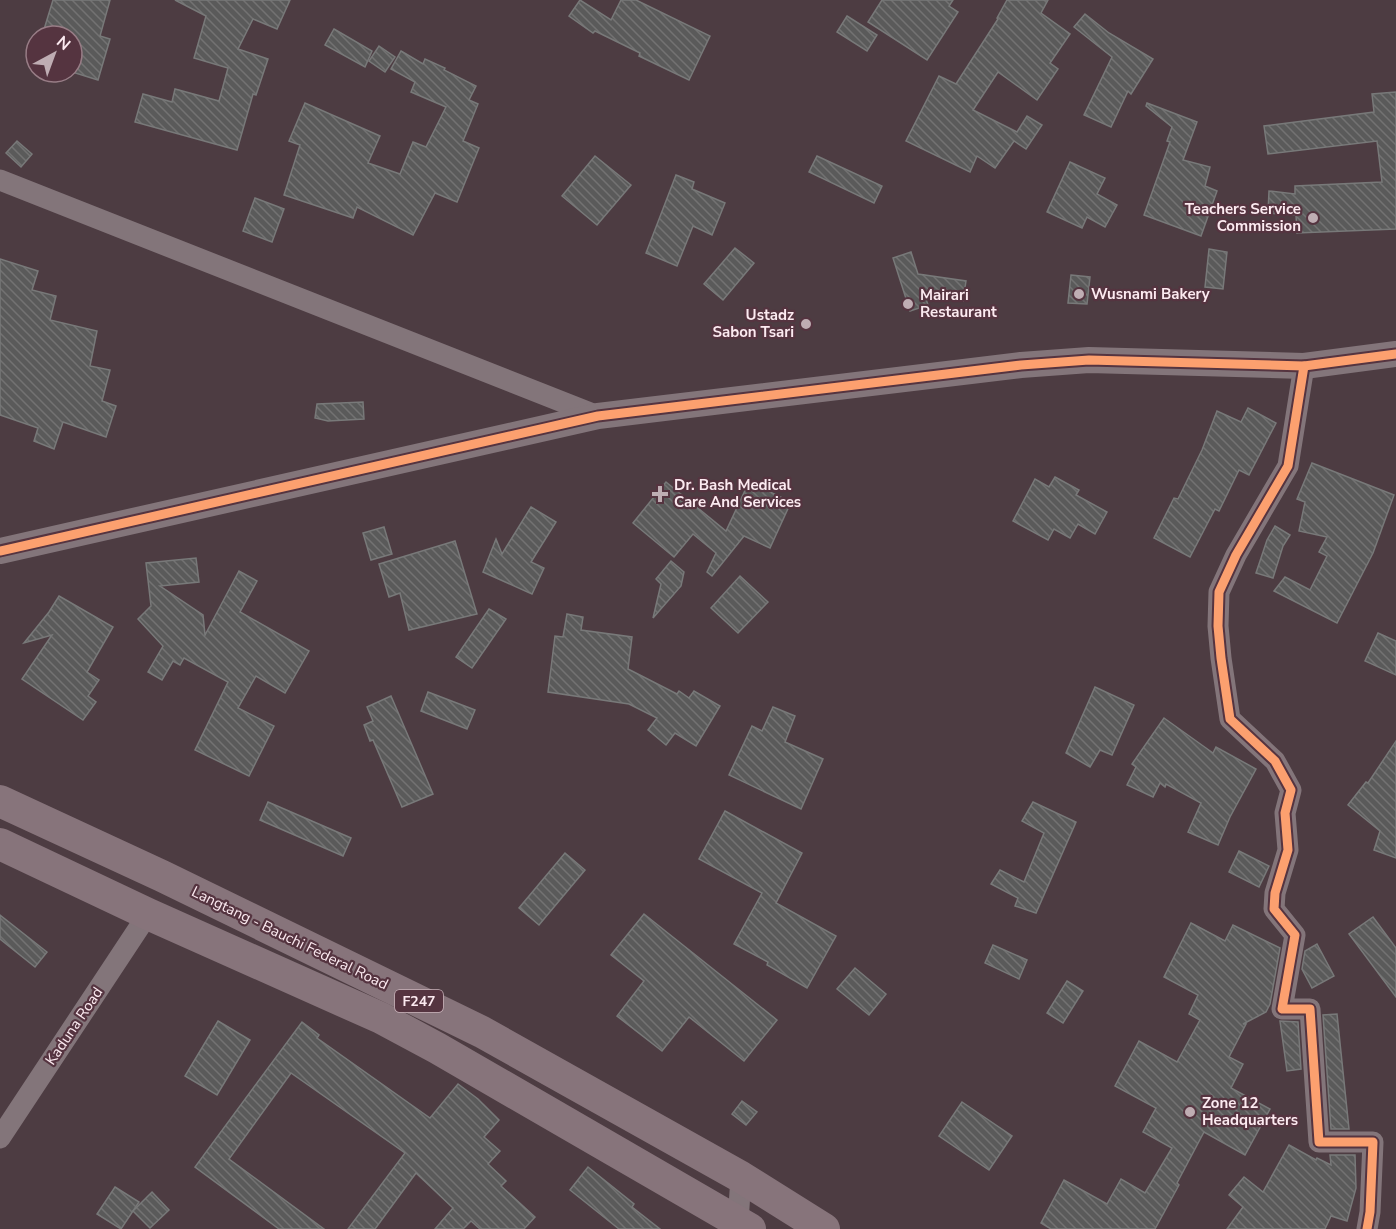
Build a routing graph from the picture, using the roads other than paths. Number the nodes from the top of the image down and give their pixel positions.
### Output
1 (0, 180) edge
2 (1396, 354) edge
3 (1304, 366) junction
4 (598, 416) junction
5 (0, 551) edge
6 (0, 801) edge
7 (0, 844) edge
8 (148, 914) junction
9 (0, 1138) edge
10 (741, 1177) junction
11 (702, 1215) edge
12 (741, 1227) edge
13 (824, 1229) edge
14 (1367, 1229) edge

1 - 4 street
2 - 3 street
3 - 4 street
3 - 14 street
4 - 5 street
6 - 10 main road, Langtang - Bauchi Federal Road / F247
7 - 8 main road, F247
8 - 9 street, Kaduna Road
8 - 11 main road, F247
10 - 12 street
10 - 13 main road, Langtang - Bauchi Federal Road / F247
11 - 12 main road, F247

